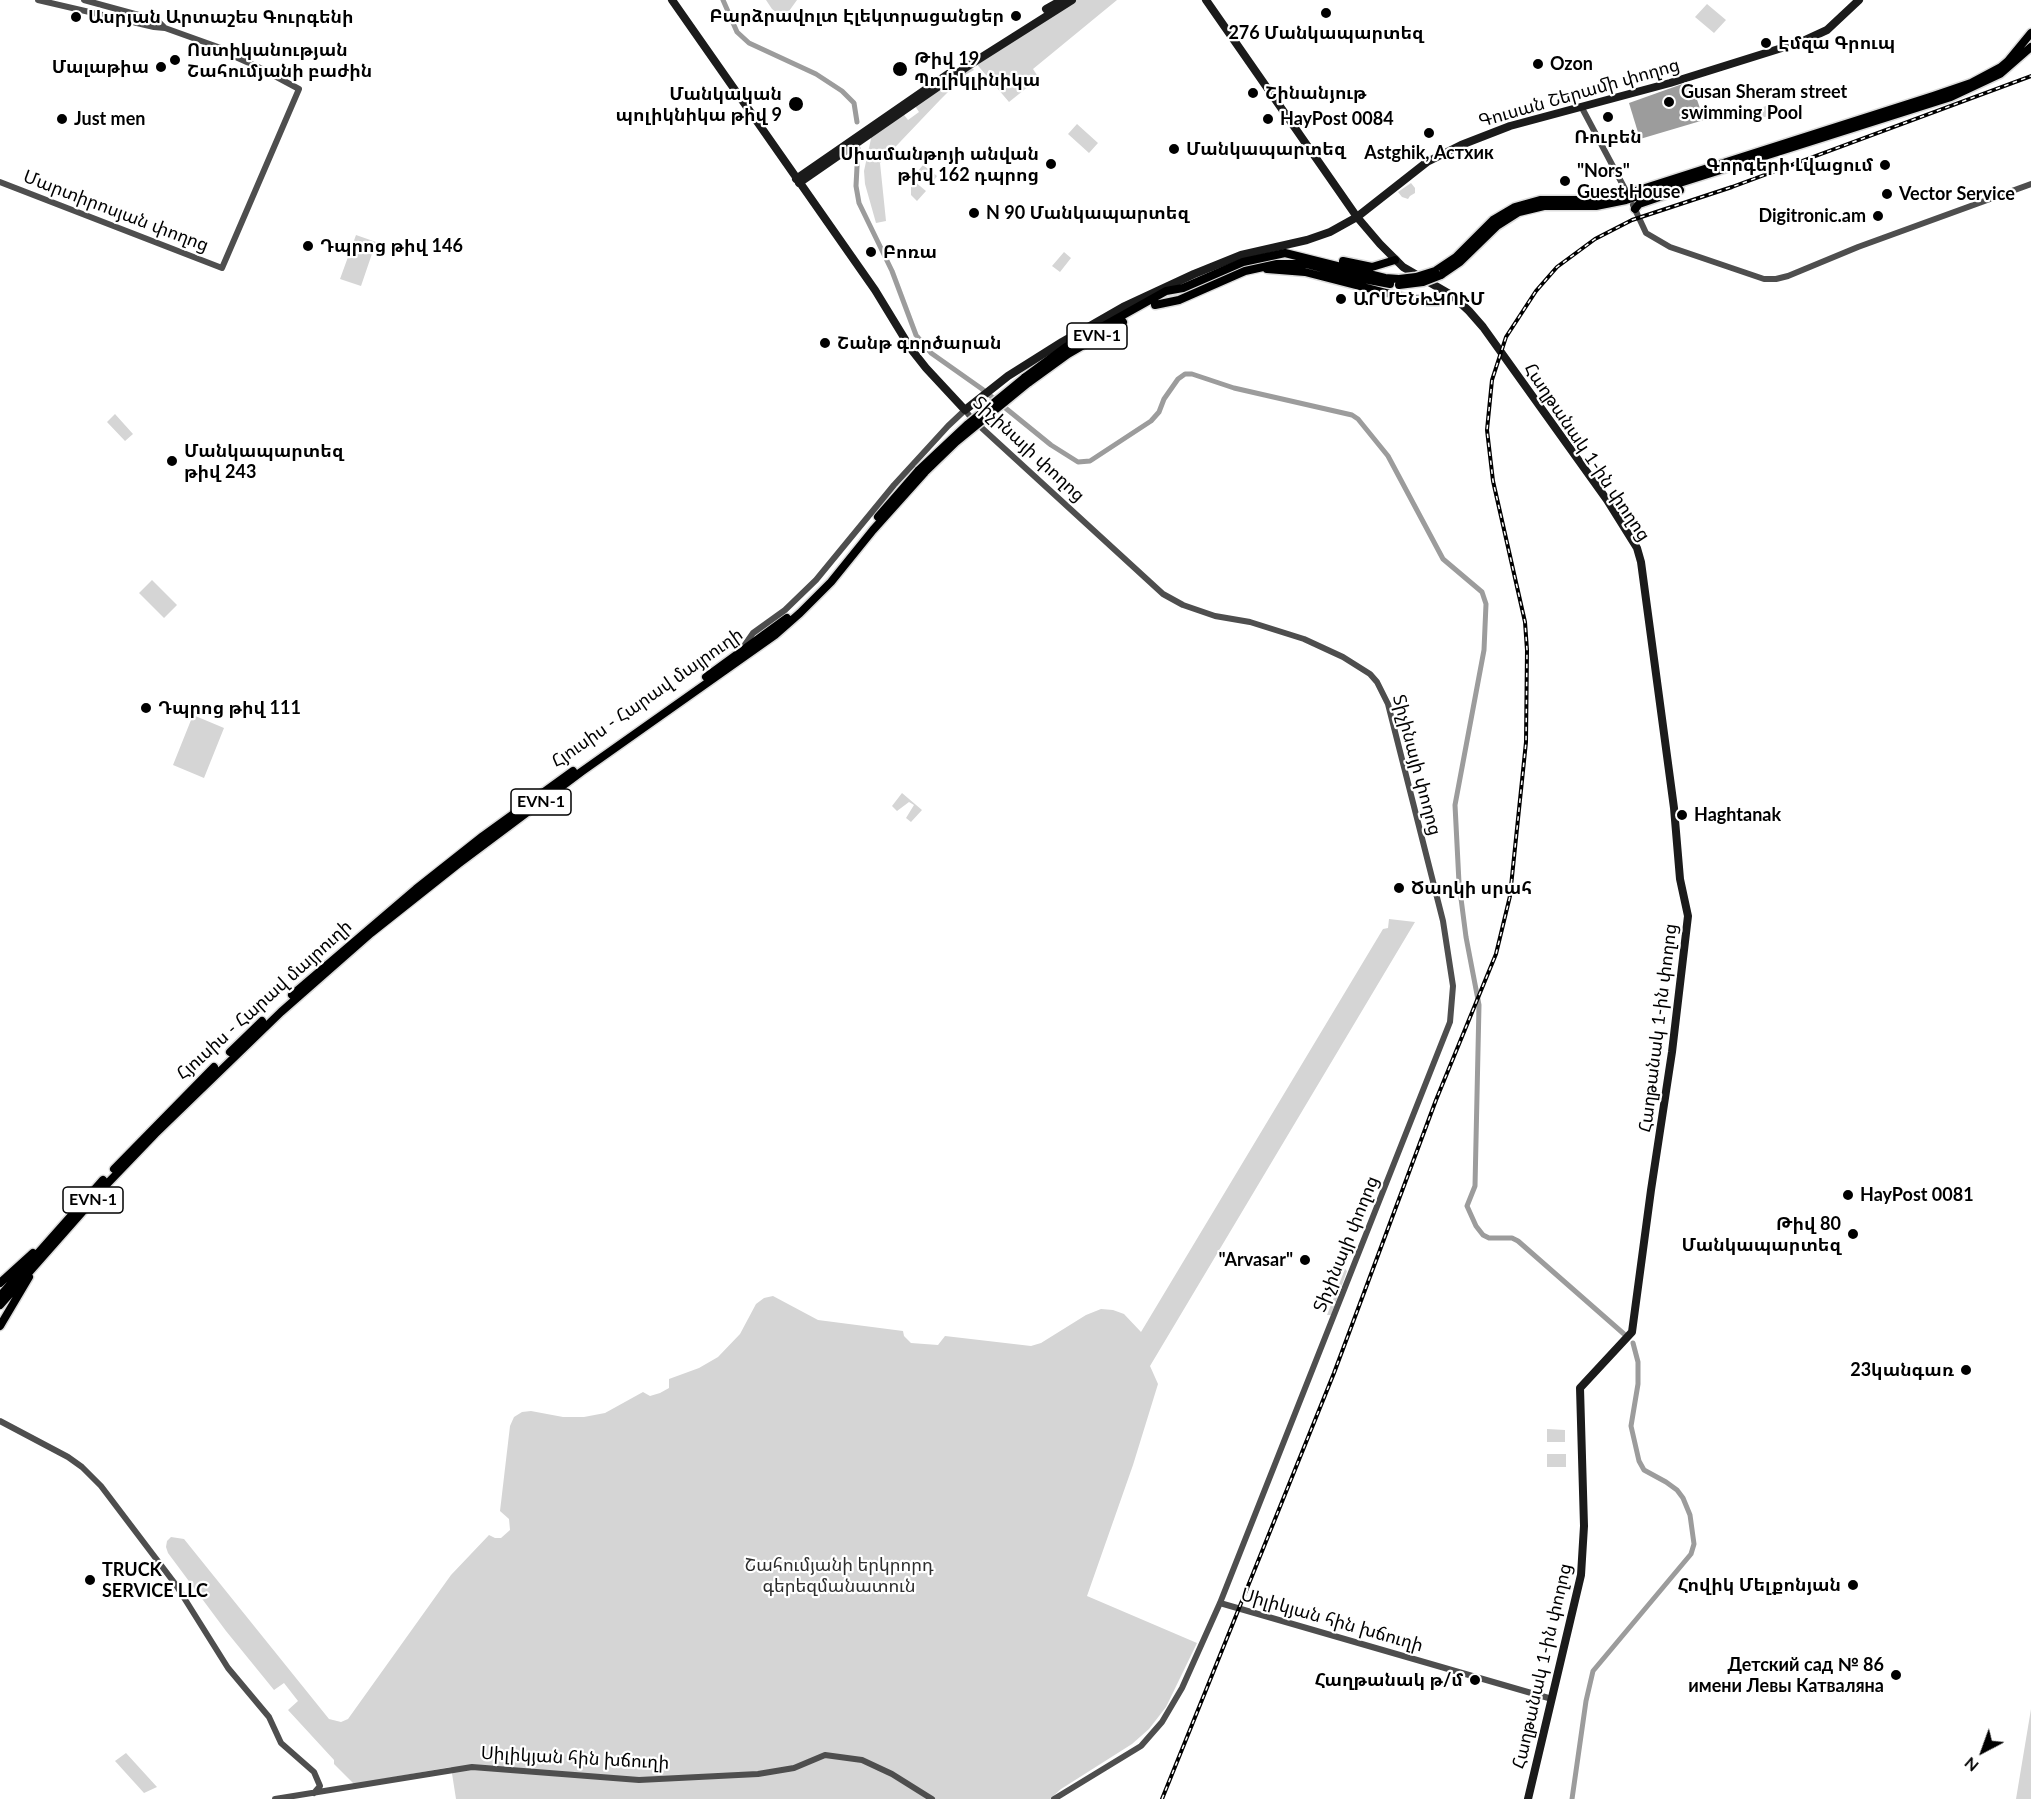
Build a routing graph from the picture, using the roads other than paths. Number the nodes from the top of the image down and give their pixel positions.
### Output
1 (38, 0) edge
2 (84, 0) edge
3 (672, 0) edge
4 (1072, 0) edge
5 (1208, 0) edge
6 (1859, 0) edge
7 (98, 2) edge
8 (1062, 2) edge
9 (93, 12) junction
10 (165, 28) junction
11 (2031, 33) edge
12 (2031, 47) edge
13 (1582, 108) junction
14 (1698, 178) junction
15 (798, 181) junction
16 (0, 182) edge
17 (2031, 184) edge
18 (1625, 189) dead end
19 (1634, 207) joint
20 (1358, 216) junction
21 (1285, 253) junction
22 (1395, 260) junction
23 (1253, 269) junction
24 (1438, 273) junction
25 (1399, 282) junction
26 (1169, 288) junction
27 (1453, 296) junction
28 (1155, 305) junction
29 (1026, 381) junction
30 (965, 410) junction
31 (922, 471) junction
32 (782, 622) junction
33 (753, 633) junction
34 (725, 663) junction
35 (41, 1249) junction
36 (33, 1267) junction
37 (0, 1283) edge
38 (0, 1296) edge
39 (0, 1305) edge
40 (0, 1326) edge
41 (0, 1421) edge
42 (1220, 1603) junction
43 (1552, 1699) junction
44 (314, 1794) junction
45 (275, 1799) edge
46 (932, 1799) edge
47 (1054, 1799) edge
48 (1528, 1799) edge

1 - 9 street
2 - 7 street
3 - 15 main road, Տիչինայի փողոց
4 - 8 main road
5 - 20 main road, Հաղթանակ 1-ին փողոց
6 - 13 main road, Գուսան Շերամի փողոց / EVN-1
7 - 9 street
7 - 10 street
8 - 15 main road
9 - 10 street
10 - 16 street, Մարտիրոսյան փողոց
11 - 24 highway, Հյուսիս - Հարավ մայրուղի
12 - 14 highway, Հյուսիս - Հարավ մայրուղի
13 - 18 street
13 - 20 main road, Գուսան Շերամի փողոց / EVN-1
14 - 19 highway
14 - 24 highway, Հյուսիս - Հարավ մայրուղի
15 - 30 main road, Տիչինայի փողոց
17 - 19 street
20 - 22 main road, Հաղթանակ 1-ին փողոց
20 - 26 main road, Գուսան Շերամի փողոց / EVN-1
21 - 22 highway
21 - 25 highway, Հյուսիս - Հարավ մայրուղի
21 - 26 highway, Հյուսիս - Հարավ մայրուղի
22 - 27 main road, Հաղթանակ 1-ին փողոց
23 - 25 highway, Հյուսիս - Հարավ մայրուղի
23 - 27 highway
23 - 28 highway, Հյուսիս - Հարավ մայրուղի
24 - 25 highway, Հյուսիս - Հարավ մայրուղի, bridge
26 - 28 highway, Հյուսիս - Հարավ մայրուղի / EVN-1
26 - 29 highway, Հյուսիս - Հարավ մայրուղի / EVN-1
26 - 30 main road, Գուսան Շերամի փողոց
27 - 43 main road, Հաղթանակ 1-ին փողոց
28 - 29 highway, Հյուսիս - Հարավ մայրուղի / EVN-1
29 - 31 highway, Հյուսիս - Հարավ մայրուղի / EVN-1, bridge
30 - 33 street
30 - 42 street, Տիչինայի փողոց
31 - 32 highway, Հյուսիս - Հարավ մայրուղի / EVN-1
31 - 36 highway, Հյուսիս - Հարավ մայրուղի / EVN-1
32 - 33 street
32 - 34 highway, Հյուսիս - Հարավ մայրուղի / EVN-1
33 - 34 street
34 - 35 highway, Հյուսիս - Հարավ մայրուղի / EVN-1
35 - 37 highway
35 - 38 highway, Հյուսիս - Հարավ մայրուղի / EVN-1
36 - 39 highway, Հյուսիս - Հարավ մայրուղի / EVN-1
36 - 40 highway
41 - 44 street
42 - 43 street, Սիլիկյան հին խճուղի
42 - 47 street, Սիլիկյան հին խճուղի
43 - 48 main road, Հաղթանակ 1-ին փողոց
44 - 45 street, Սիլիկյան հին խճուղի
44 - 46 street, Սիլիկյան հին խճուղի

